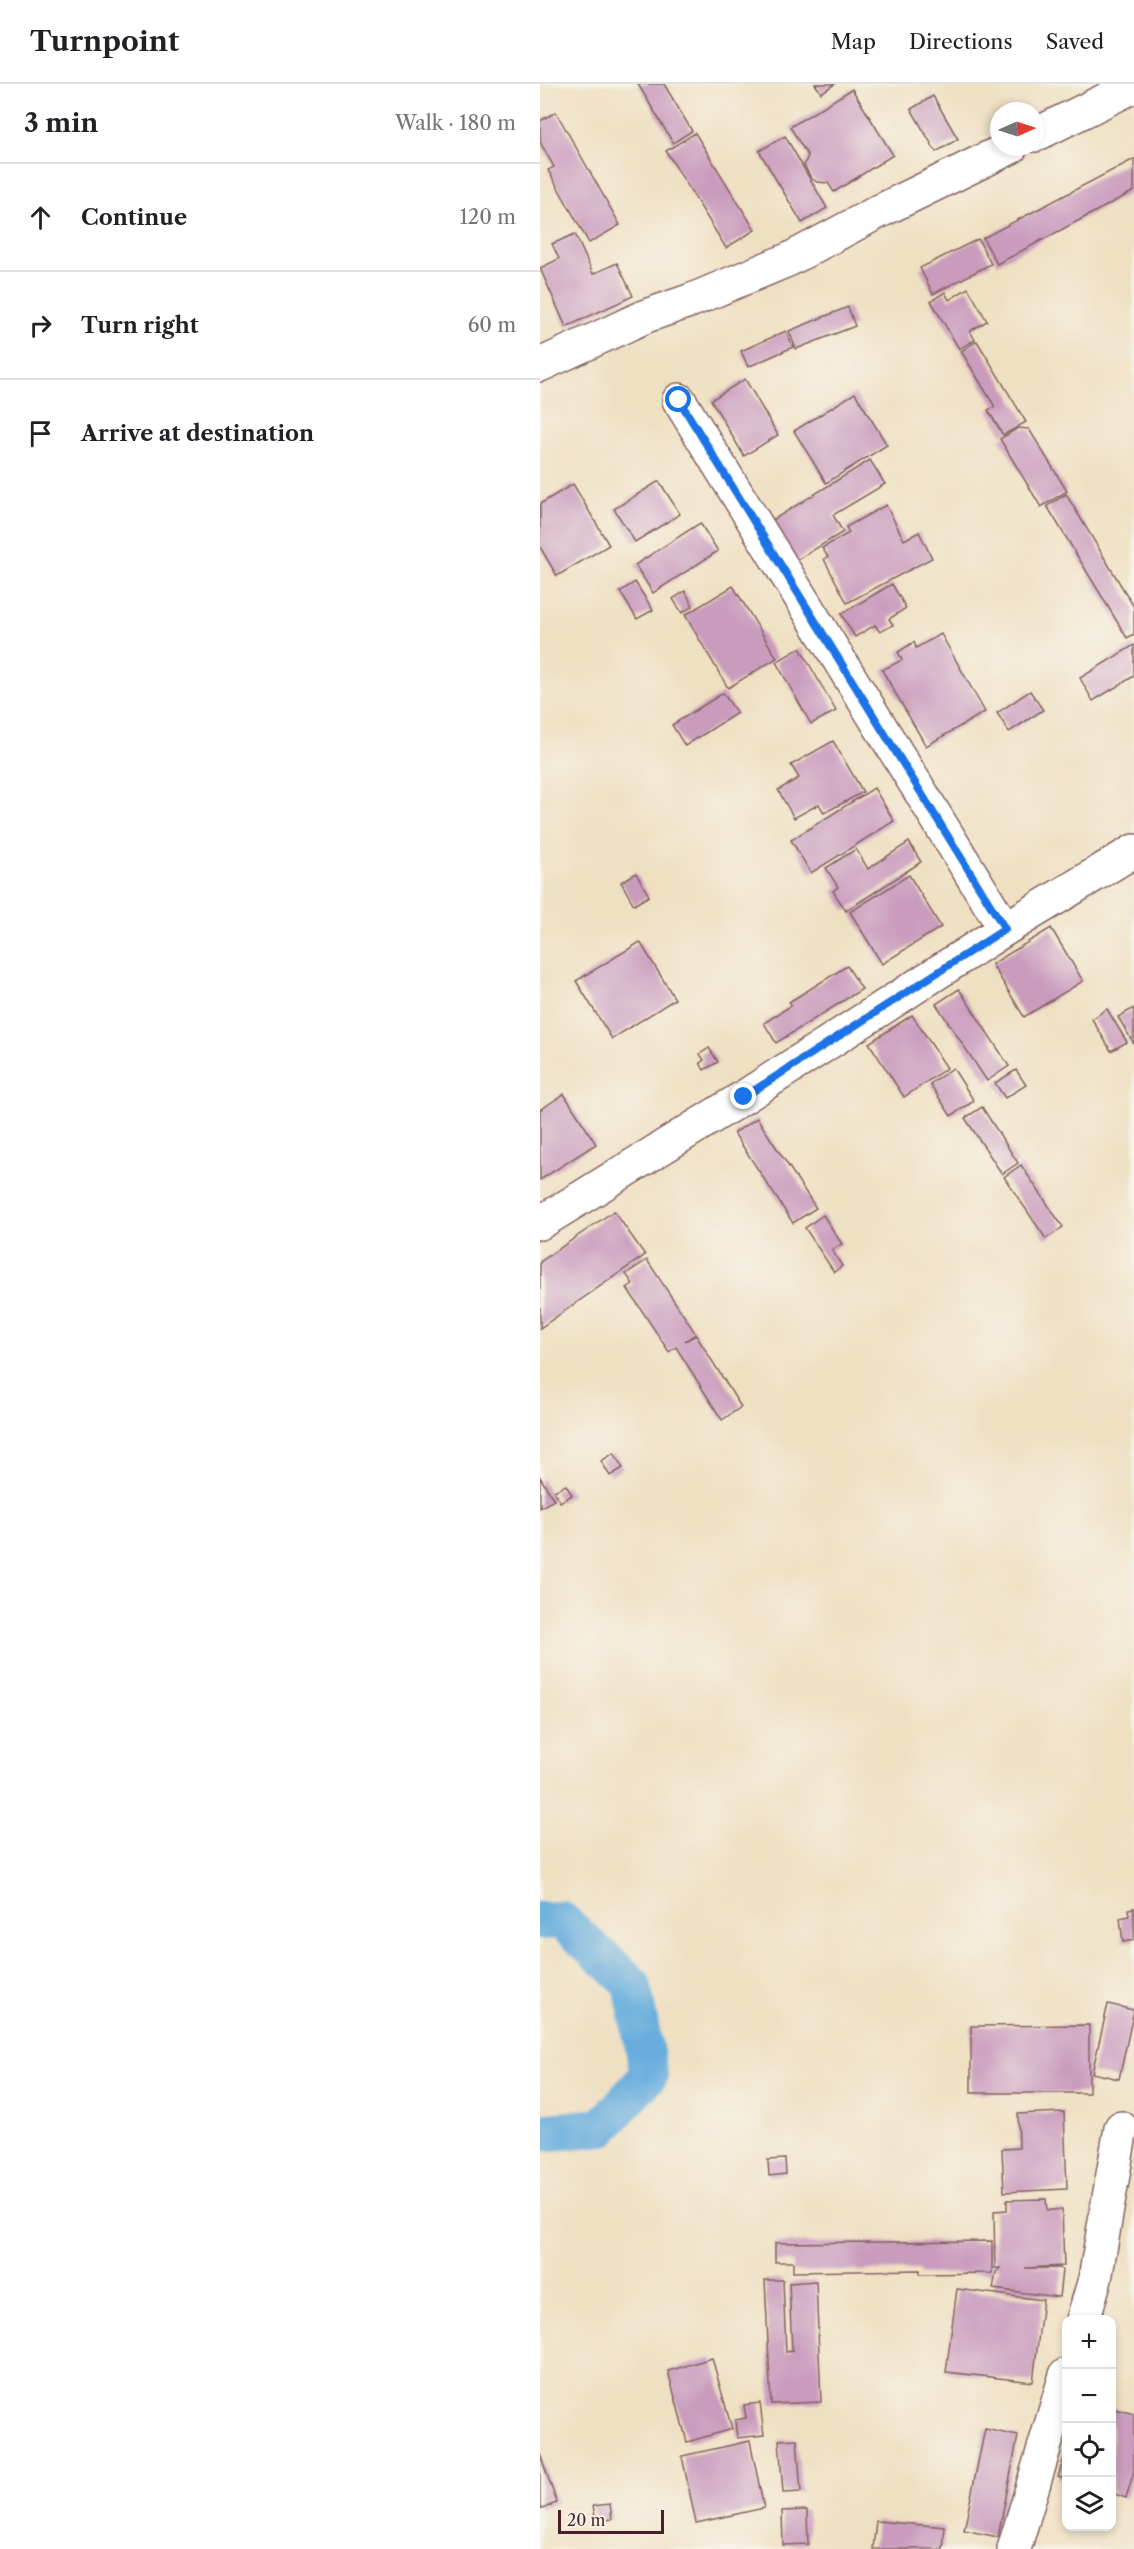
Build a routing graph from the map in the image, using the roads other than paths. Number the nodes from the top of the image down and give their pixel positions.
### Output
1 (1134, 86) edge
2 (1044, 131) edge
3 (993, 156) edge
4 (540, 365) edge
5 (679, 400) dead end
6 (1134, 851) edge
7 (1005, 929) junction
8 (540, 1223) edge
9 (1121, 2128) dead end
10 (1084, 2315) edge
11 (1062, 2388) edge
12 (1014, 2549) edge

1 - 2 street
3 - 4 street
5 - 7 street
6 - 7 street
7 - 8 street
9 - 10 street
11 - 12 street

